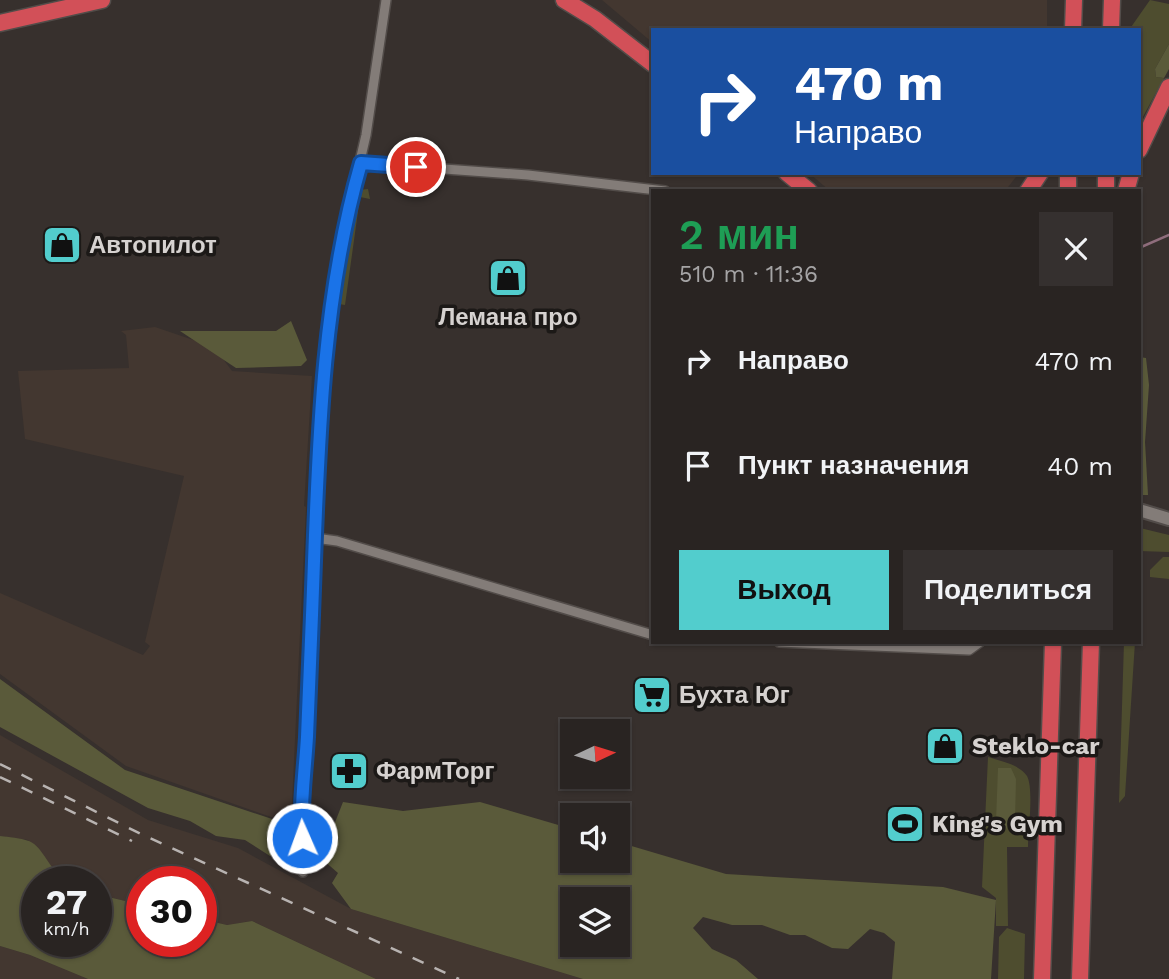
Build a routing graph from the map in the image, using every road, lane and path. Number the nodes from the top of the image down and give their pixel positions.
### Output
1 (102, 0) edge
2 (380, 0) edge
3 (386, 0) edge
4 (564, 0) edge
5 (581, 0) edge
6 (1112, 0) edge
7 (1074, 3) edge
8 (382, 16) junction
9 (595, 19) junction
10 (0, 23) edge
11 (1073, 28) edge
12 (1111, 28) edge
13 (651, 62) edge
14 (1169, 87) edge
15 (1141, 146) edge
16 (361, 163) junction
17 (790, 175) edge
18 (651, 189) edge
19 (807, 189) edge
20 (1143, 513) edge
21 (1169, 519) edge
22 (315, 538) junction
23 (651, 634) edge
24 (826, 644) edge
25 (977, 644) edge
26 (1053, 644) edge
27 (1091, 644) edge
28 (303, 872) dead end
29 (1042, 979) edge
30 (1080, 979) edge

1 - 10 highway
2 - 8 street
3 - 8 street
4 - 9 highway
5 - 9 highway
6 - 12 highway
7 - 11 highway
8 - 16 street
9 - 13 highway
14 - 15 highway
16 - 18 street
16 - 22 street
17 - 19 highway
20 - 21 main road
22 - 23 street
22 - 28 street
24 - 25 street
26 - 29 highway
27 - 30 highway

